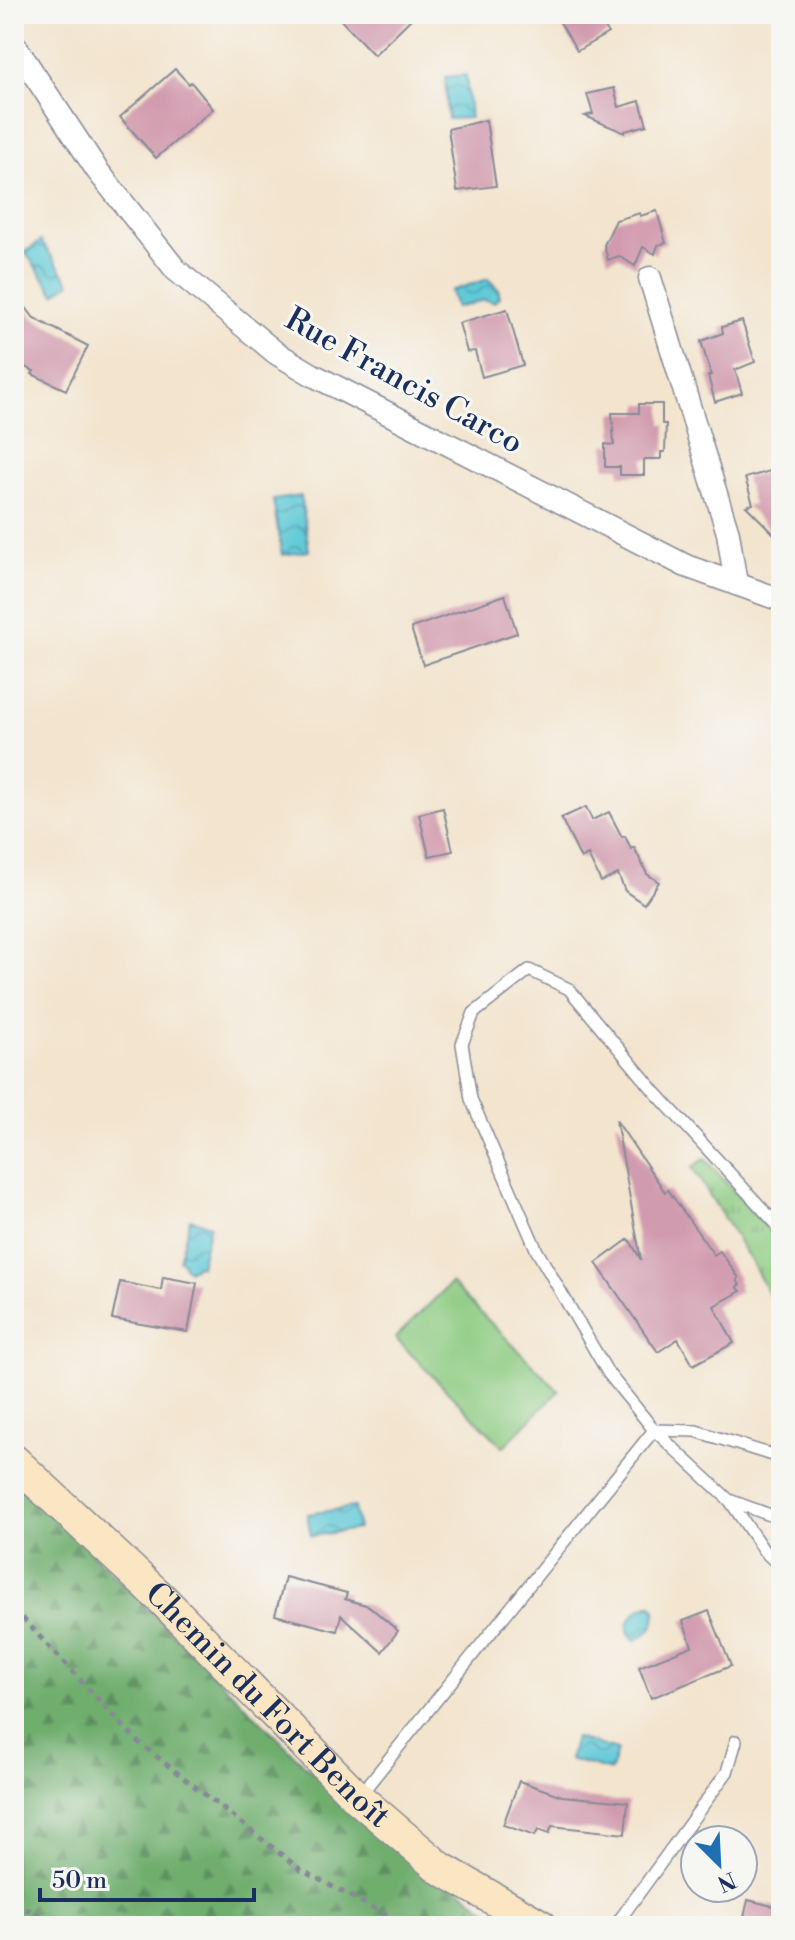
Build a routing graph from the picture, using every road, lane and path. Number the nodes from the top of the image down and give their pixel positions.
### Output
1 (14, 44) edge
2 (650, 278) dead end
3 (736, 584) junction
4 (781, 600) edge
5 (781, 1229) edge
6 (654, 1430) junction
7 (781, 1456) edge
8 (14, 1461) edge
9 (729, 1500) junction
10 (781, 1519) edge
11 (781, 1567) edge
12 (14, 1609) edge
13 (736, 1741) dead end
14 (358, 1798) junction
15 (14, 1903) edge
16 (62, 1926) edge
17 (407, 1926) edge
18 (541, 1926) edge
19 (615, 1926) edge

1 - 3 street, Rue Francis Carco
2 - 3 street
3 - 4 street, Rue Francis Carco
5 - 6 lane
6 - 7 lane
6 - 9 lane
6 - 14 lane
8 - 14 street, Chemin du Fort Benoît
9 - 10 lane
9 - 11 lane
12 - 17 path
13 - 19 lane
14 - 18 street, Chemin du Fort Benoît
15 - 16 path

